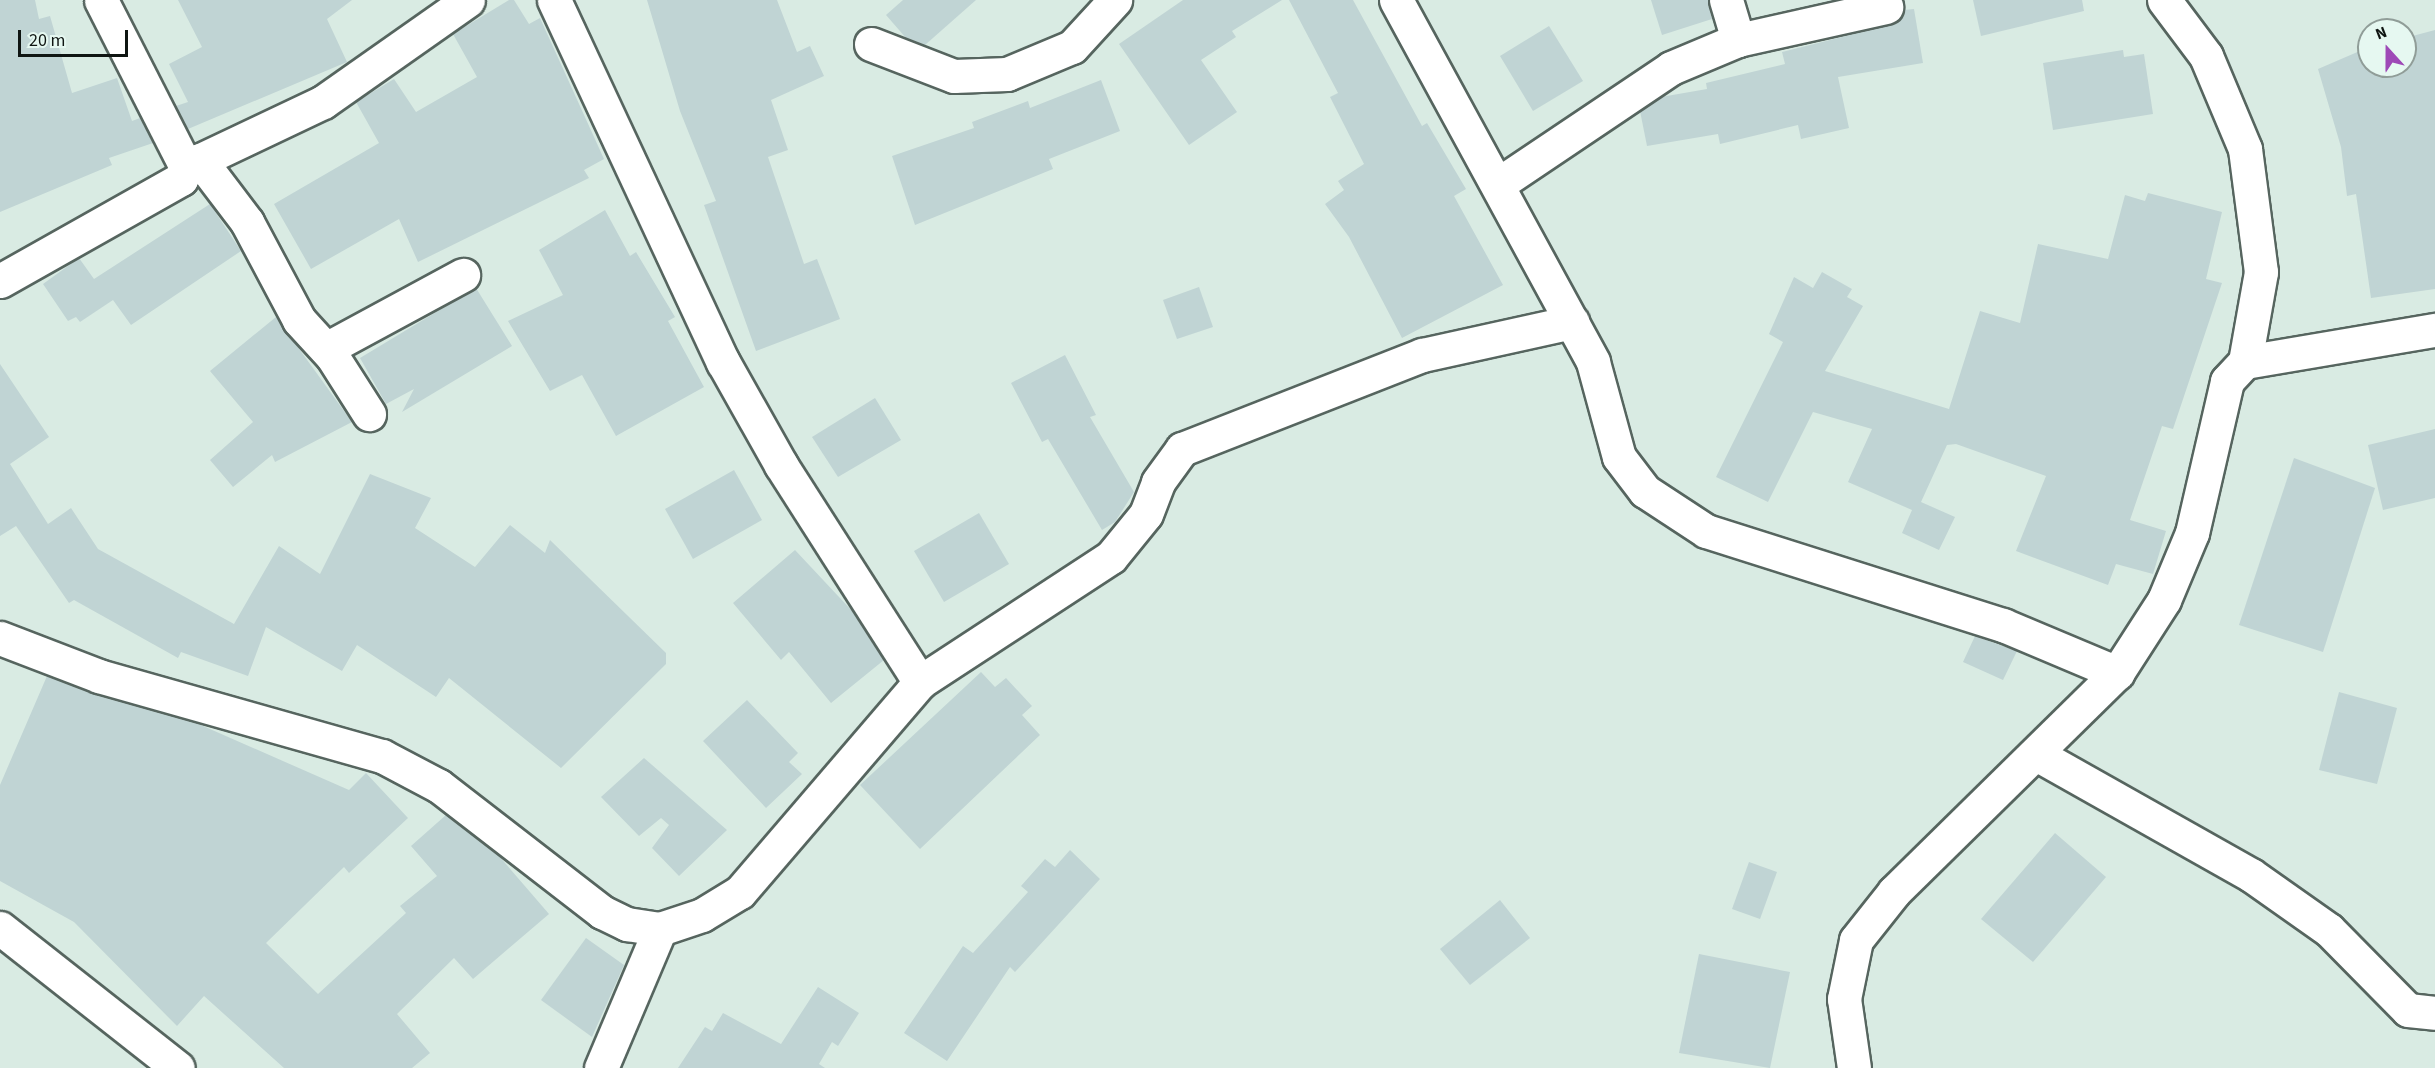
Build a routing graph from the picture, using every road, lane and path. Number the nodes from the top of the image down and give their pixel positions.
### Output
1 (101, 0) edge
2 (468, 0) edge
3 (554, 0) edge
4 (1115, 0) edge
5 (1396, 0) edge
6 (1726, 0) edge
7 (2164, 0) edge
8 (1886, 8) dead end
9 (1738, 40) junction
10 (871, 44) dead end
11 (193, 164) junction
12 (1500, 183) junction
13 (463, 275) dead end
14 (0, 281) edge
15 (1572, 322) junction
16 (2435, 330) edge
17 (326, 349) junction
18 (2245, 362) junction
19 (369, 414) dead end
20 (0, 638) edge
21 (2117, 673) junction
22 (920, 682) junction
23 (2038, 755) junction
24 (0, 928) edge
25 (660, 929) junction
26 (2435, 1013) edge
27 (178, 1068) edge
28 (601, 1068) edge
29 (1854, 1068) edge

1 - 11 street
2 - 11 street
3 - 22 street
4 - 10 street
5 - 12 street
6 - 9 street
7 - 18 street
8 - 9 street
9 - 12 street
11 - 14 street
11 - 17 street
12 - 15 street
13 - 17 street
15 - 21 street
15 - 22 street
16 - 18 street
17 - 19 street
18 - 21 street
20 - 25 street
21 - 23 street
22 - 25 street
23 - 26 street
23 - 29 street
24 - 27 street
25 - 28 street

